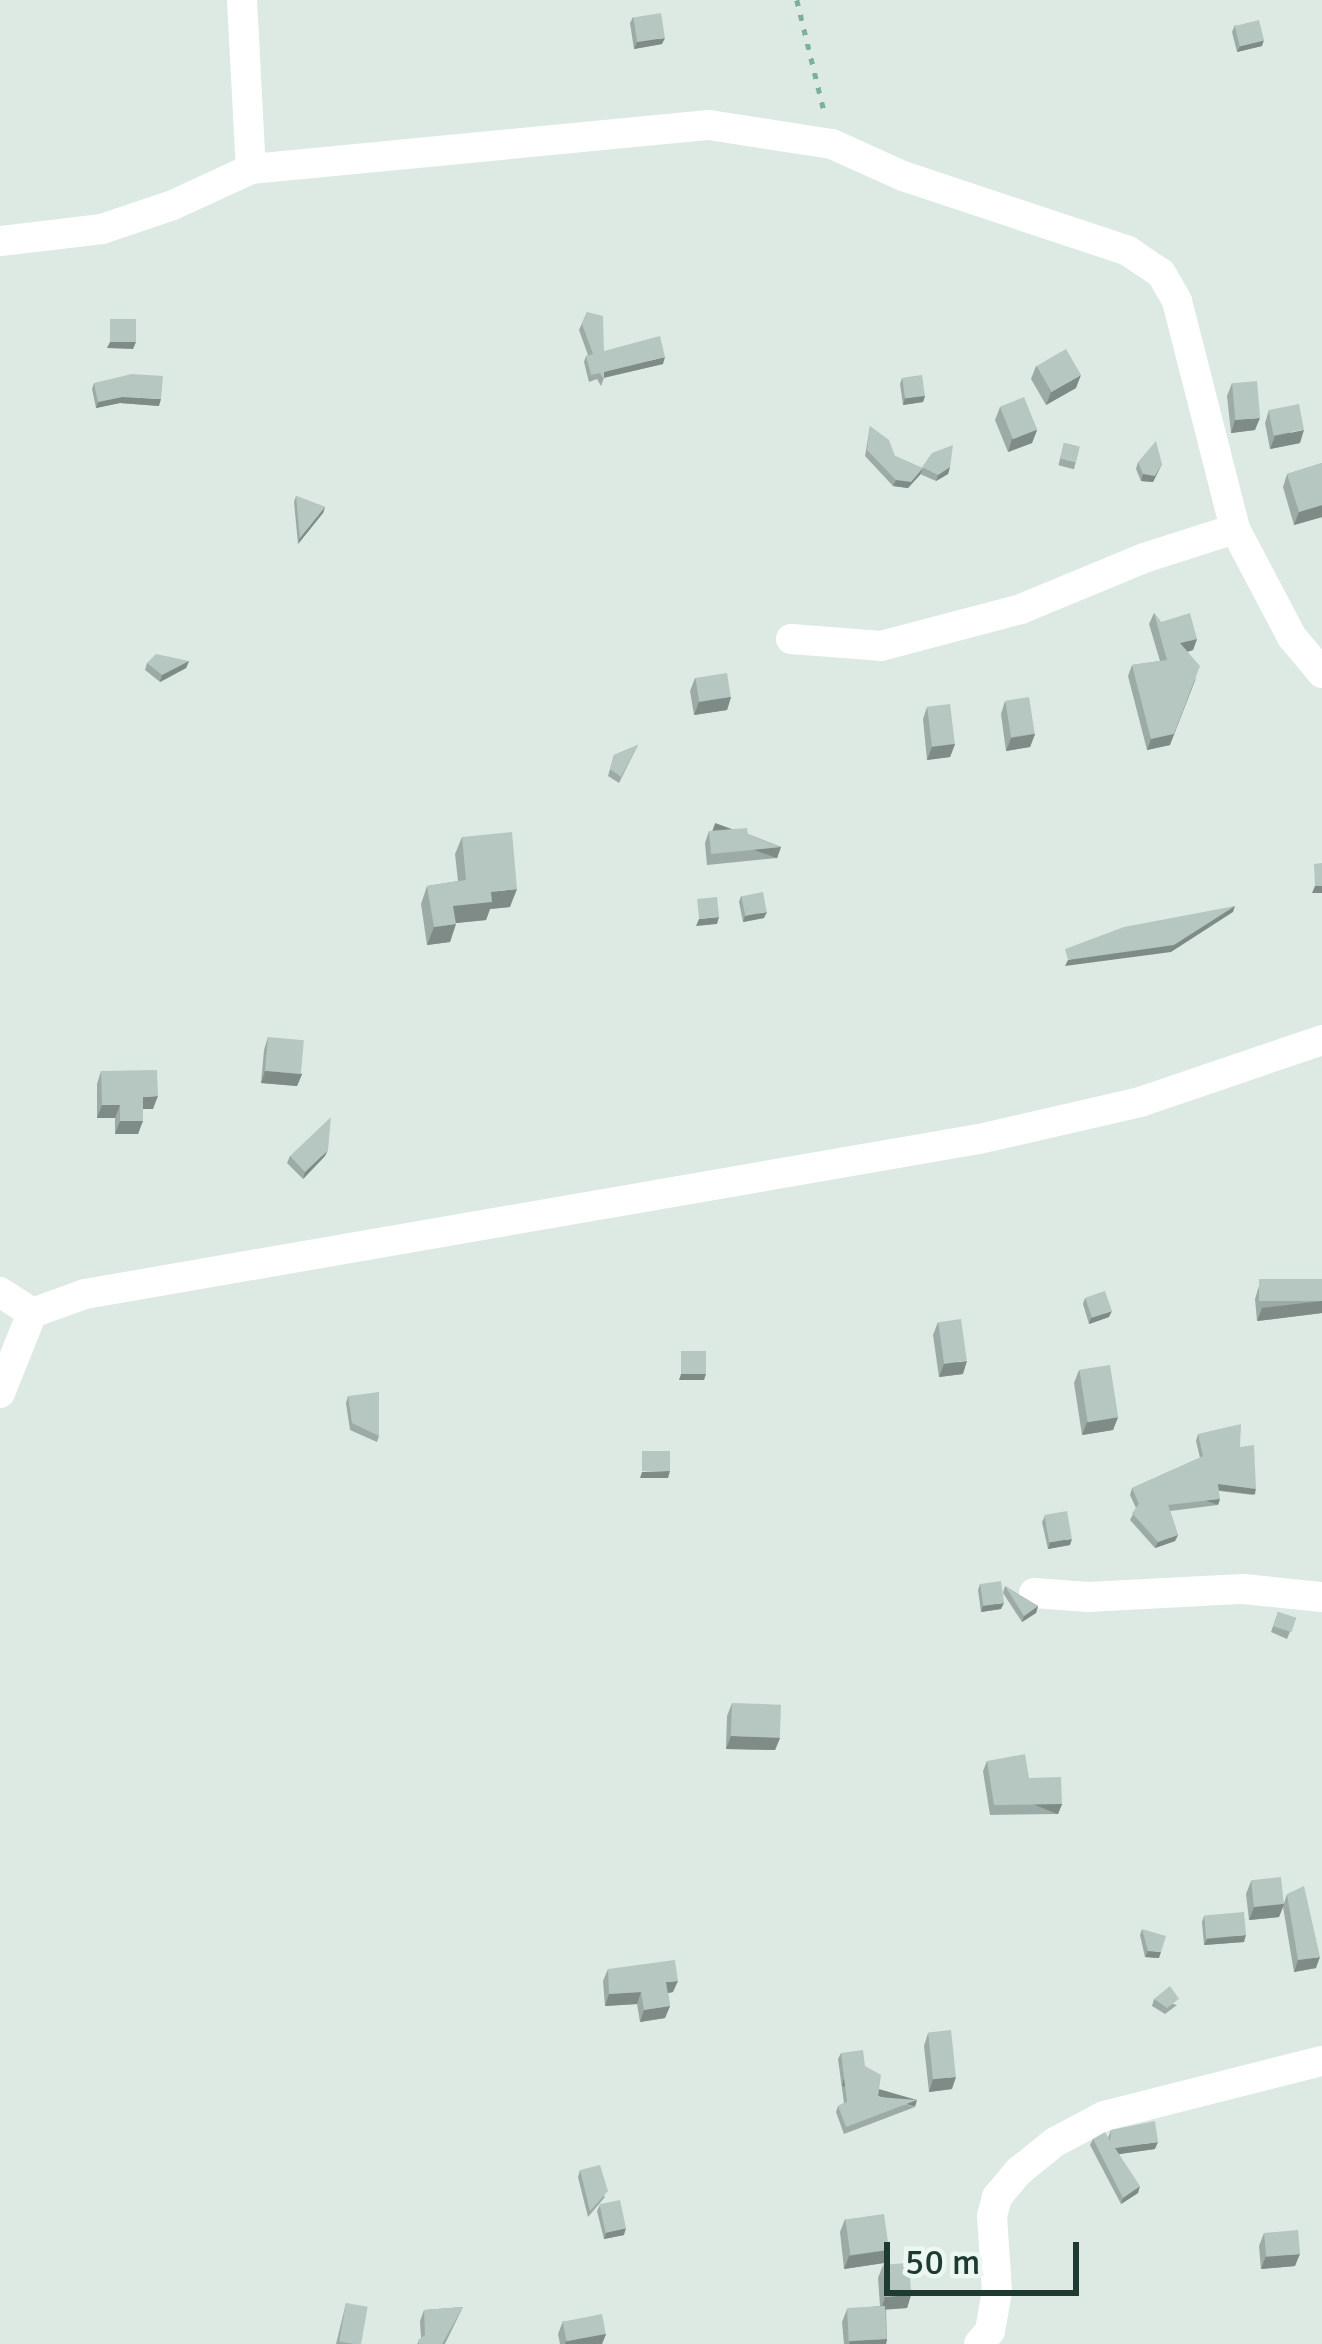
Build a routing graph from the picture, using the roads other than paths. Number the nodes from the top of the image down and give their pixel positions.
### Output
1 (242, 0) edge
2 (251, 169) junction
3 (0, 241) edge
4 (1235, 529) junction
5 (791, 640) dead end
6 (1322, 673) edge
7 (1322, 1040) edge
8 (0, 1292) edge
9 (32, 1312) junction
10 (0, 1393) edge
11 (1034, 1593) dead end
12 (1322, 1597) edge
13 (1322, 2061) edge
14 (979, 2344) edge

1 - 2 street
2 - 3 street
2 - 4 street
4 - 5 street
4 - 6 street
7 - 9 street
8 - 9 street
9 - 10 street
11 - 12 street
13 - 14 street

